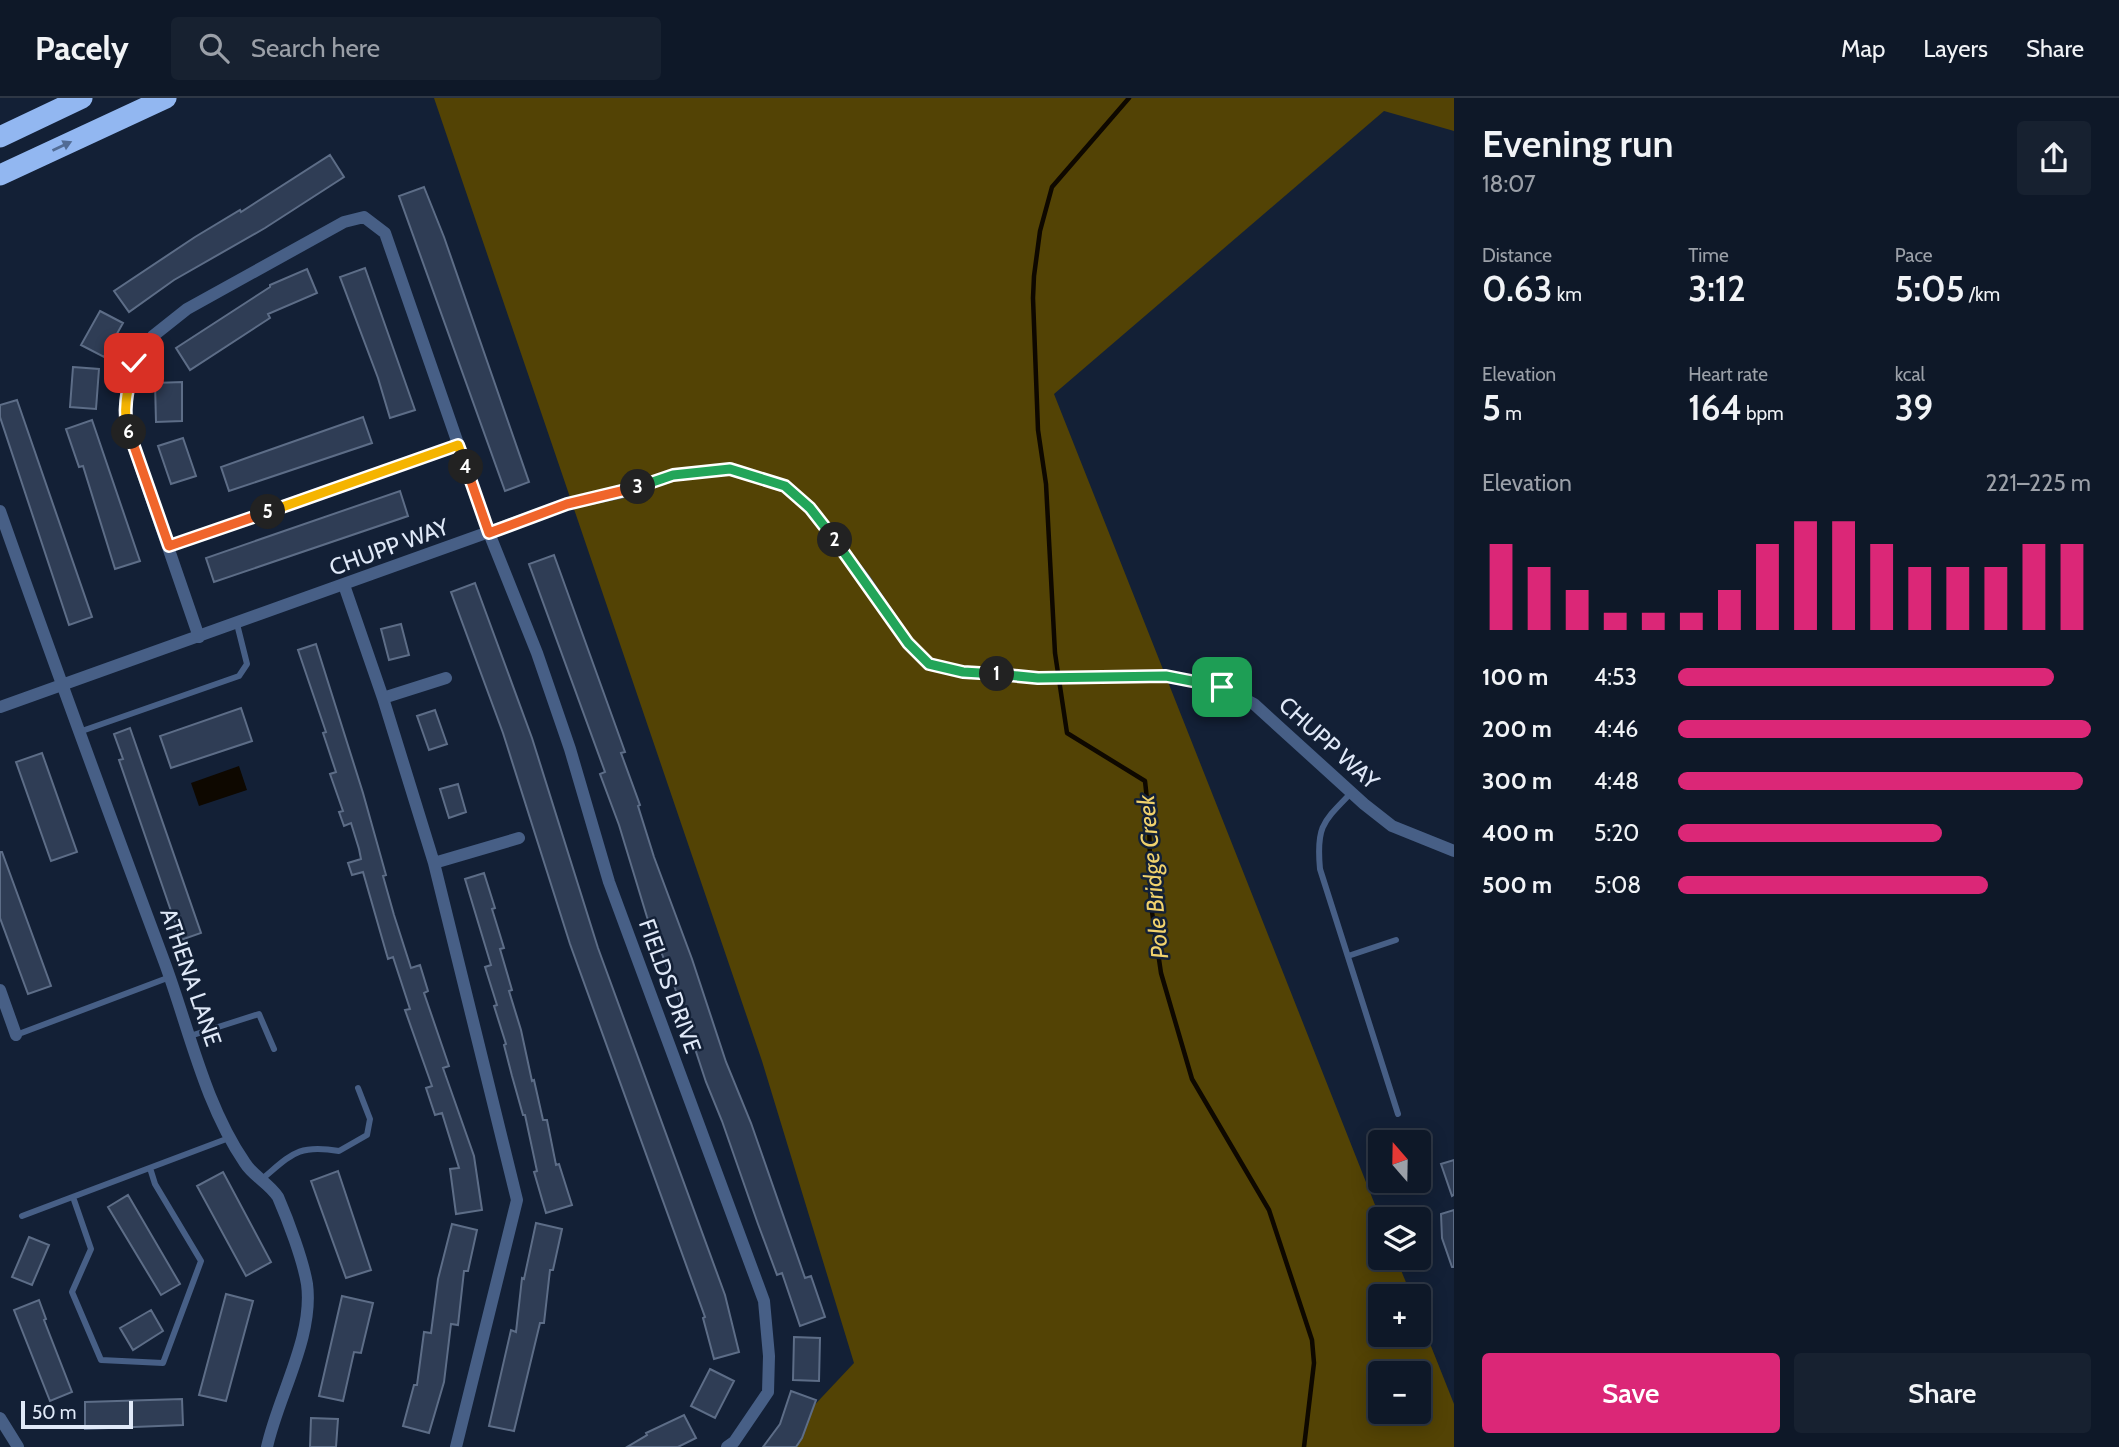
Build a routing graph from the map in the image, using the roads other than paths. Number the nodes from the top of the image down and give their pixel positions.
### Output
1 (82, 98) edge
2 (166, 98) edge
3 (0, 137) edge
4 (0, 175) edge
5 (458, 445) junction
6 (0, 510) edge
7 (489, 533) junction
8 (169, 546) junction
9 (344, 585) junction
10 (237, 624) junction
11 (199, 637) junction
12 (446, 678) dead end
13 (62, 686) junction
14 (383, 698) junction
15 (0, 708) edge
16 (79, 732) junction
17 (1351, 793) junction
18 (519, 838) dead end
19 (1454, 851) edge
20 (434, 863) junction
21 (1396, 940) dead end
22 (1348, 956) junction
23 (170, 977) junction
24 (0, 990) edge
25 (16, 1035) joint
26 (190, 1035) junction
27 (274, 1049) dead end
28 (358, 1088) dead end
29 (1398, 1114) dead end
30 (231, 1137) junction
31 (150, 1168) junction
32 (262, 1179) junction
33 (73, 1197) junction
34 (22, 1216) dead end
35 (0, 1418) edge
36 (18, 1447) edge
37 (267, 1447) edge
38 (457, 1447) edge
39 (727, 1447) edge

1 - 3 highway
4 -> 2 highway
5 - 7 street, FIELDS DRIVE
5 - 8 street
5 - 8 street, FIELDS DRIVE
6 - 13 street, ATHENA LANE
7 - 9 street, CHUPP WAY
7 - 17 street, CHUPP WAY
7 - 39 street, FIELDS DRIVE
8 - 11 street
9 - 10 street, CHUPP WAY
9 - 14 street
10 - 11 street, CHUPP WAY
10 - 16 lane
11 - 13 street, CHUPP WAY
12 - 14 street
13 - 15 street, CHUPP WAY
13 - 16 street, ATHENA LANE
14 - 20 street
16 - 23 street, ATHENA LANE
17 - 19 street, CHUPP WAY
17 - 22 lane
18 - 20 street
20 - 38 street
21 - 22 lane
22 - 29 lane
23 - 25 lane
23 - 26 street, ATHENA LANE
24 - 25 street
26 - 27 lane
26 - 30 street, ATHENA LANE
28 - 32 lane
30 - 31 lane
30 - 32 street, ATHENA LANE
31 - 33 lane
31 - 33 lane
32 - 37 street, ATHENA LANE
33 - 34 lane
35 - 36 street

